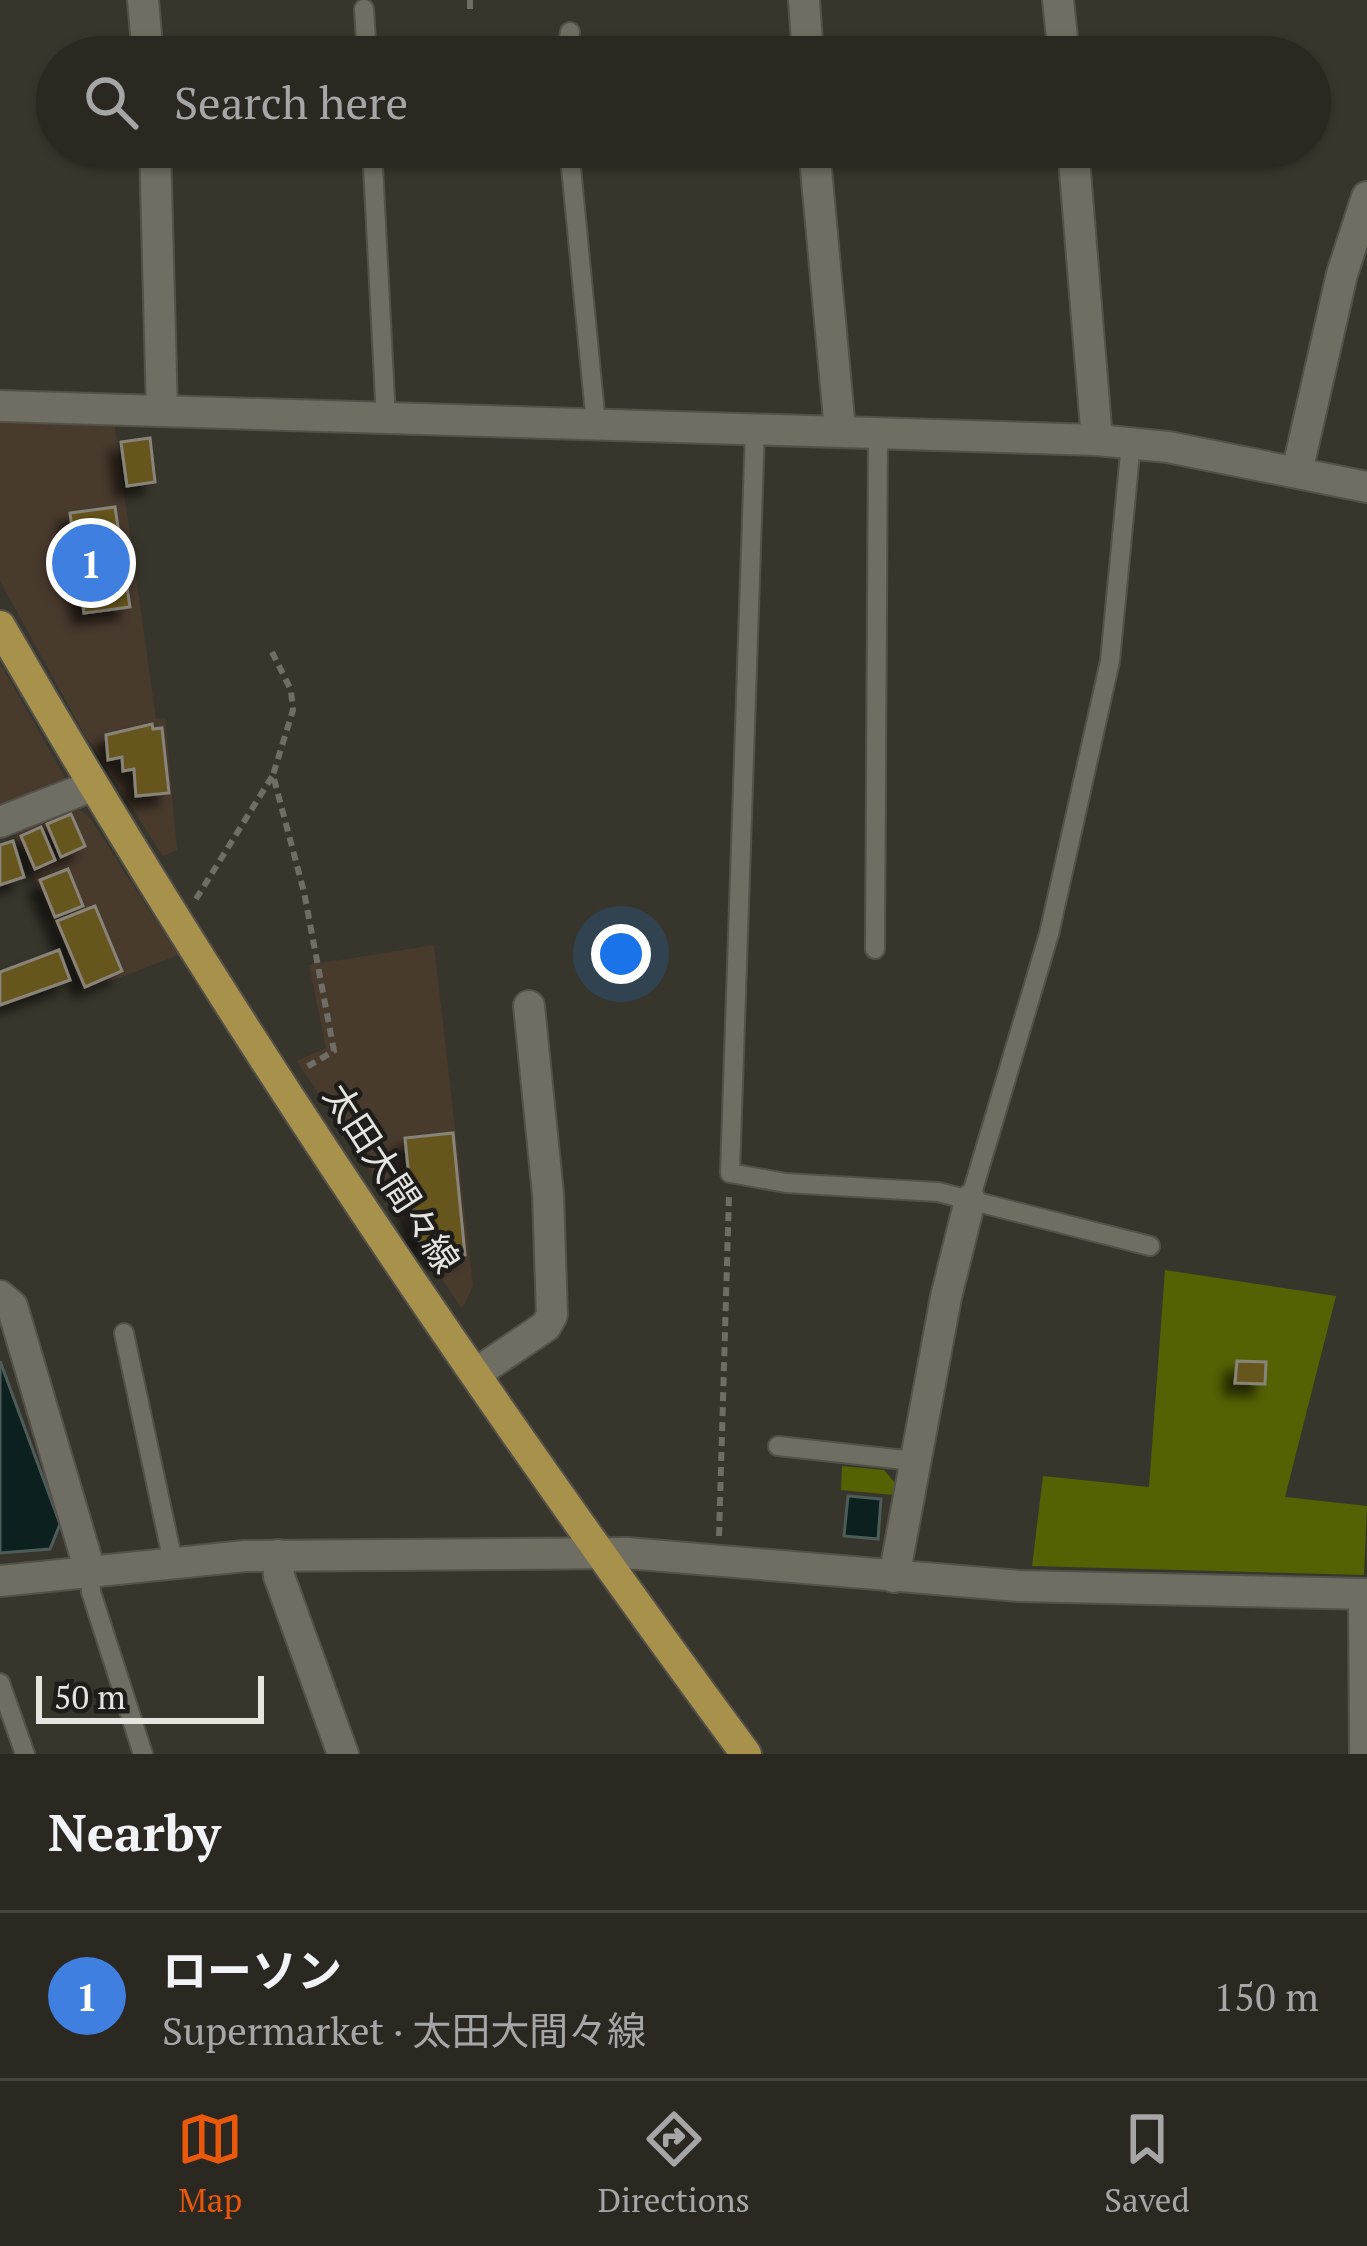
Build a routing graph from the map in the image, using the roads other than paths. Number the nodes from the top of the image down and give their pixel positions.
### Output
1 (143, 0) edge
2 (804, 0) edge
3 (1058, 0) edge
4 (364, 9) dead end
5 (570, 32) dead end
6 (146, 36) edge
7 (366, 36) edge
8 (569, 36) edge
9 (807, 36) edge
10 (1062, 36) edge
11 (156, 168) edge
12 (373, 168) edge
13 (570, 168) edge
14 (816, 168) edge
15 (1075, 168) edge
16 (1367, 197) edge
17 (0, 406) edge
18 (163, 410) junction
19 (386, 419) junction
20 (596, 424) junction
21 (755, 429) junction
22 (840, 430) junction
23 (878, 431) junction
24 (1097, 440) junction
25 (1131, 443) junction
26 (1297, 472) junction
27 (1367, 487) edge
28 (0, 626) edge
29 (92, 786) junction
30 (0, 822) edge
31 (875, 950) dead end
32 (529, 1006) dead end
33 (970, 1200) junction
34 (1150, 1246) dead end
35 (0, 1296) edge
36 (124, 1333) dead end
37 (475, 1374) junction
38 (778, 1446) dead end
39 (914, 1461) junction
40 (598, 1553) junction
41 (278, 1555) junction
42 (173, 1562) junction
43 (90, 1571) junction
44 (894, 1577) junction
45 (0, 1581) edge
46 (1366, 1594) edge
47 (0, 1683) edge
48 (25, 1754) edge
49 (143, 1754) edge
50 (344, 1754) edge
51 (746, 1754) edge
52 (1365, 1754) edge

1 - 6 street
2 - 9 street
3 - 10 street
4 - 7 lane
5 - 8 lane
11 - 18 street
12 - 19 lane
13 - 20 lane
14 - 22 street
15 - 24 street
16 - 26 street
17 - 18 street
18 - 19 street
19 - 20 street
20 - 21 street
21 - 22 street
21 - 33 lane
22 - 23 street
23 - 24 street
23 - 31 lane
24 - 25 street
25 - 26 street
25 - 33 lane
26 - 27 street
28 - 29 main road, 太田大間々線
29 - 30 street
29 - 37 main road, 太田大間々線
32 - 37 street
33 - 34 lane
33 - 39 street
35 - 43 street
36 - 42 lane
37 - 40 main road, 太田大間々線
38 - 39 lane
39 - 44 street
40 - 41 street
40 - 44 street
40 - 51 main road, 太田大間々線
41 - 42 street
41 - 50 street
42 - 43 street
43 - 45 street
43 - 49 lane
44 - 46 street
46 - 52 street
47 - 48 lane

